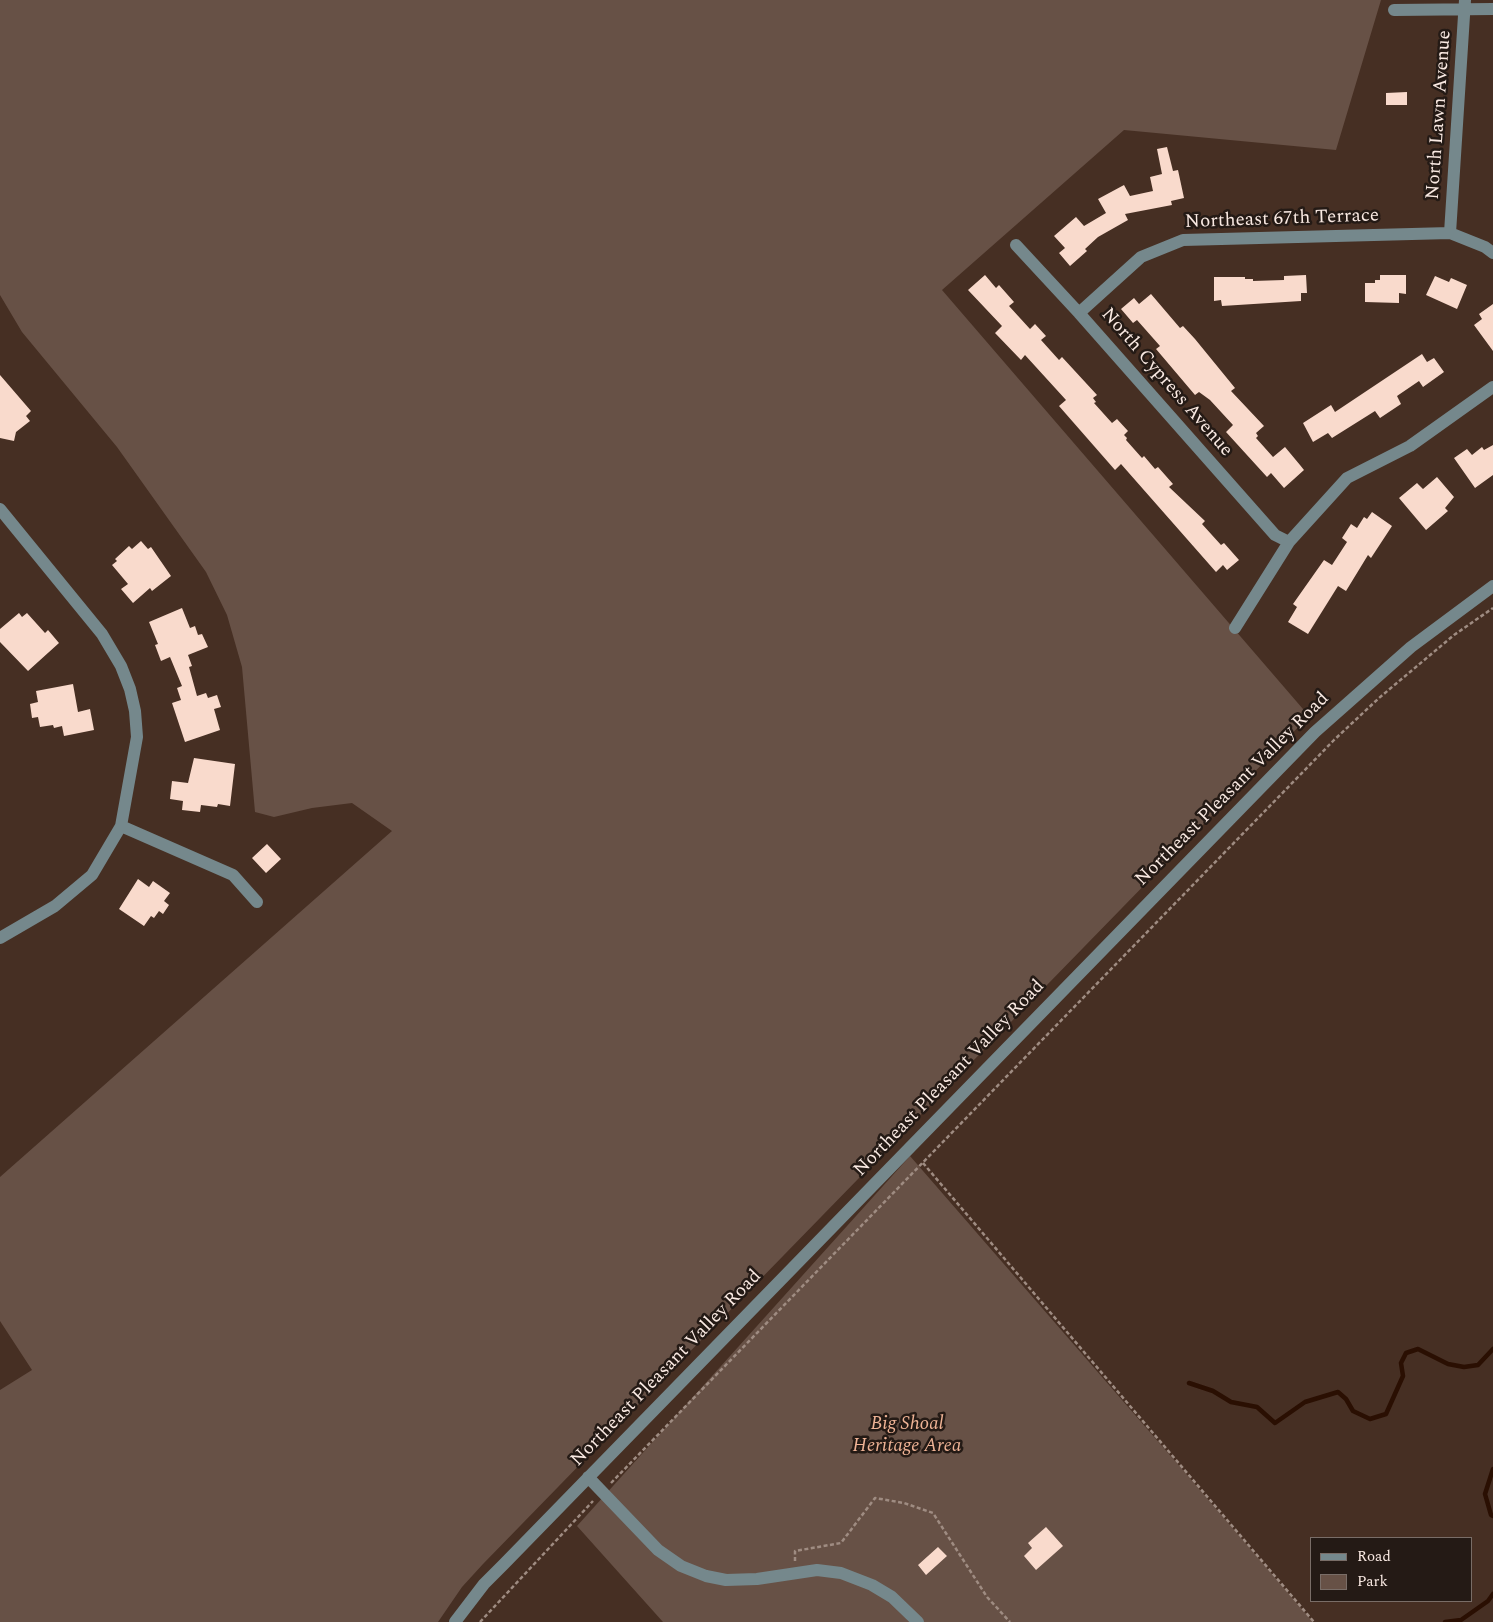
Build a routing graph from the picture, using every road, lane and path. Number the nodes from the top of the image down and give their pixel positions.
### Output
1 (1465, 5) edge
2 (1493, 9) edge
3 (1394, 10) dead end
4 (1450, 233) junction
5 (1016, 246) dead end
6 (1493, 253) edge
7 (1079, 313) junction
8 (1493, 387) edge
9 (0, 509) edge
10 (1289, 542) junction
11 (1493, 586) edge
12 (1493, 608) edge
13 (1235, 628) dead end
14 (121, 826) junction
15 (257, 902) dead end
16 (0, 938) edge
17 (923, 1163) junction
18 (588, 1477) junction
19 (602, 1492) junction
20 (795, 1572) junction
21 (455, 1622) edge
22 (480, 1622) edge
23 (918, 1622) edge
24 (1010, 1622) edge
25 (1314, 1622) edge

1 - 2 street
1 - 3 street
1 - 4 street, North Lawn Avenue
4 - 6 street
4 - 7 street, Northeast 67th Terrace
5 - 7 street, North Cypress Avenue
7 - 10 street, North Cypress Avenue
8 - 10 street
9 - 14 street
10 - 13 street
11 - 18 street, Northeast Pleasant Valley Road
12 - 17 path
14 - 15 street
14 - 16 street
17 - 19 path
17 - 25 path
18 - 19 street
18 - 21 street, Northeast Pleasant Valley Road
19 - 20 street
19 - 22 path
20 - 23 street
20 - 24 path

